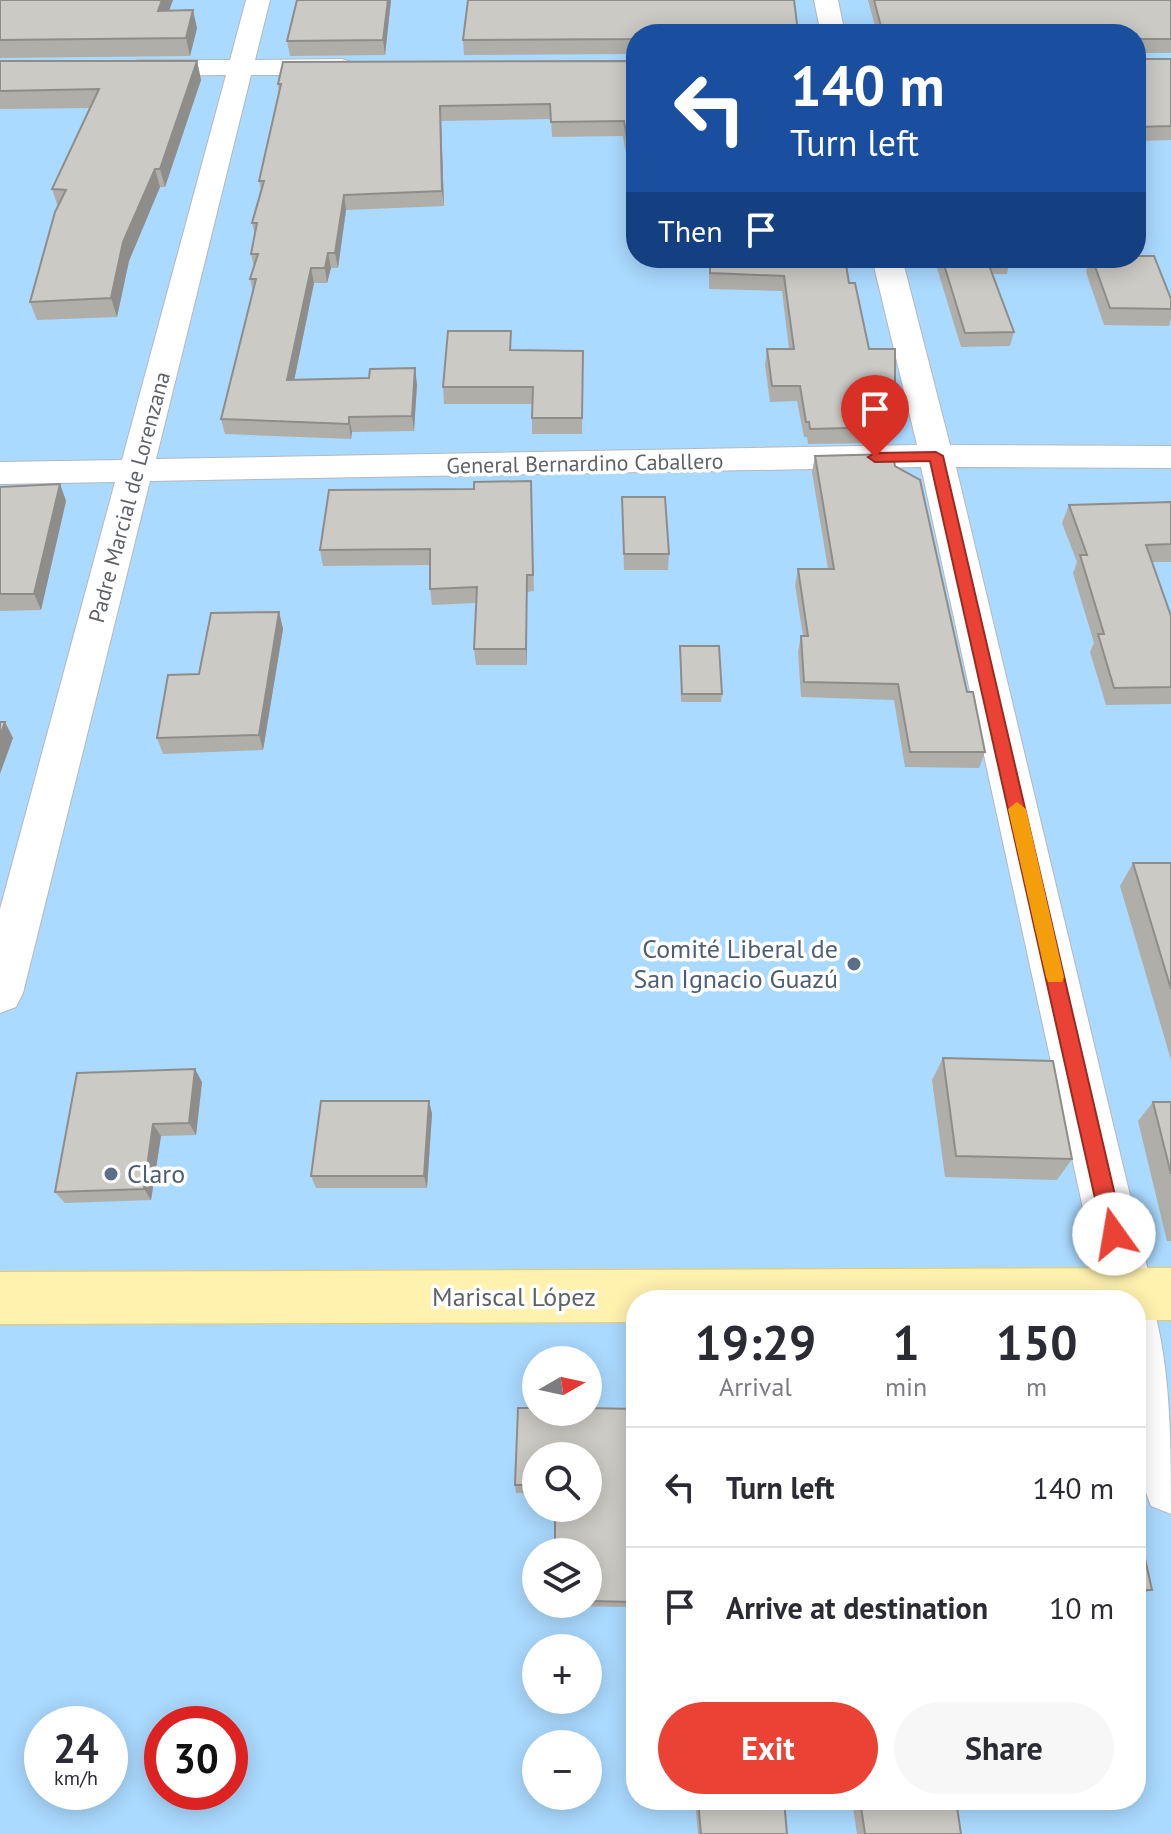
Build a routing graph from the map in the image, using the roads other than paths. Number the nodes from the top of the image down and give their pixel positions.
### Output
1 (258, 0) edge
2 (826, 0) edge
3 (831, 24) edge
4 (368, 67) edge
5 (106, 68) edge
6 (242, 68) junction
7 (889, 268) edge
8 (936, 456) junction
9 (1171, 457) edge
10 (135, 472) junction
11 (0, 473) edge
12 (0, 993) edge
13 (1137, 1290) edge
14 (0, 1298) edge
15 (626, 1302) edge
16 (1146, 1336) edge
17 (1171, 1486) edge

1 - 6 street, Padre Marcial de Lorenzana
2 - 3 street
4 - 6 street
5 - 6 street
6 - 10 street, Padre Marcial de Lorenzana
7 - 8 street
8 - 9 street, General Bernardino Caballero
8 - 10 street, General Bernardino Caballero
8 - 13 street
10 - 11 street, General Bernardino Caballero
10 - 12 street, Padre Marcial de Lorenzana
14 - 15 main road, Mariscal López
16 - 17 street

